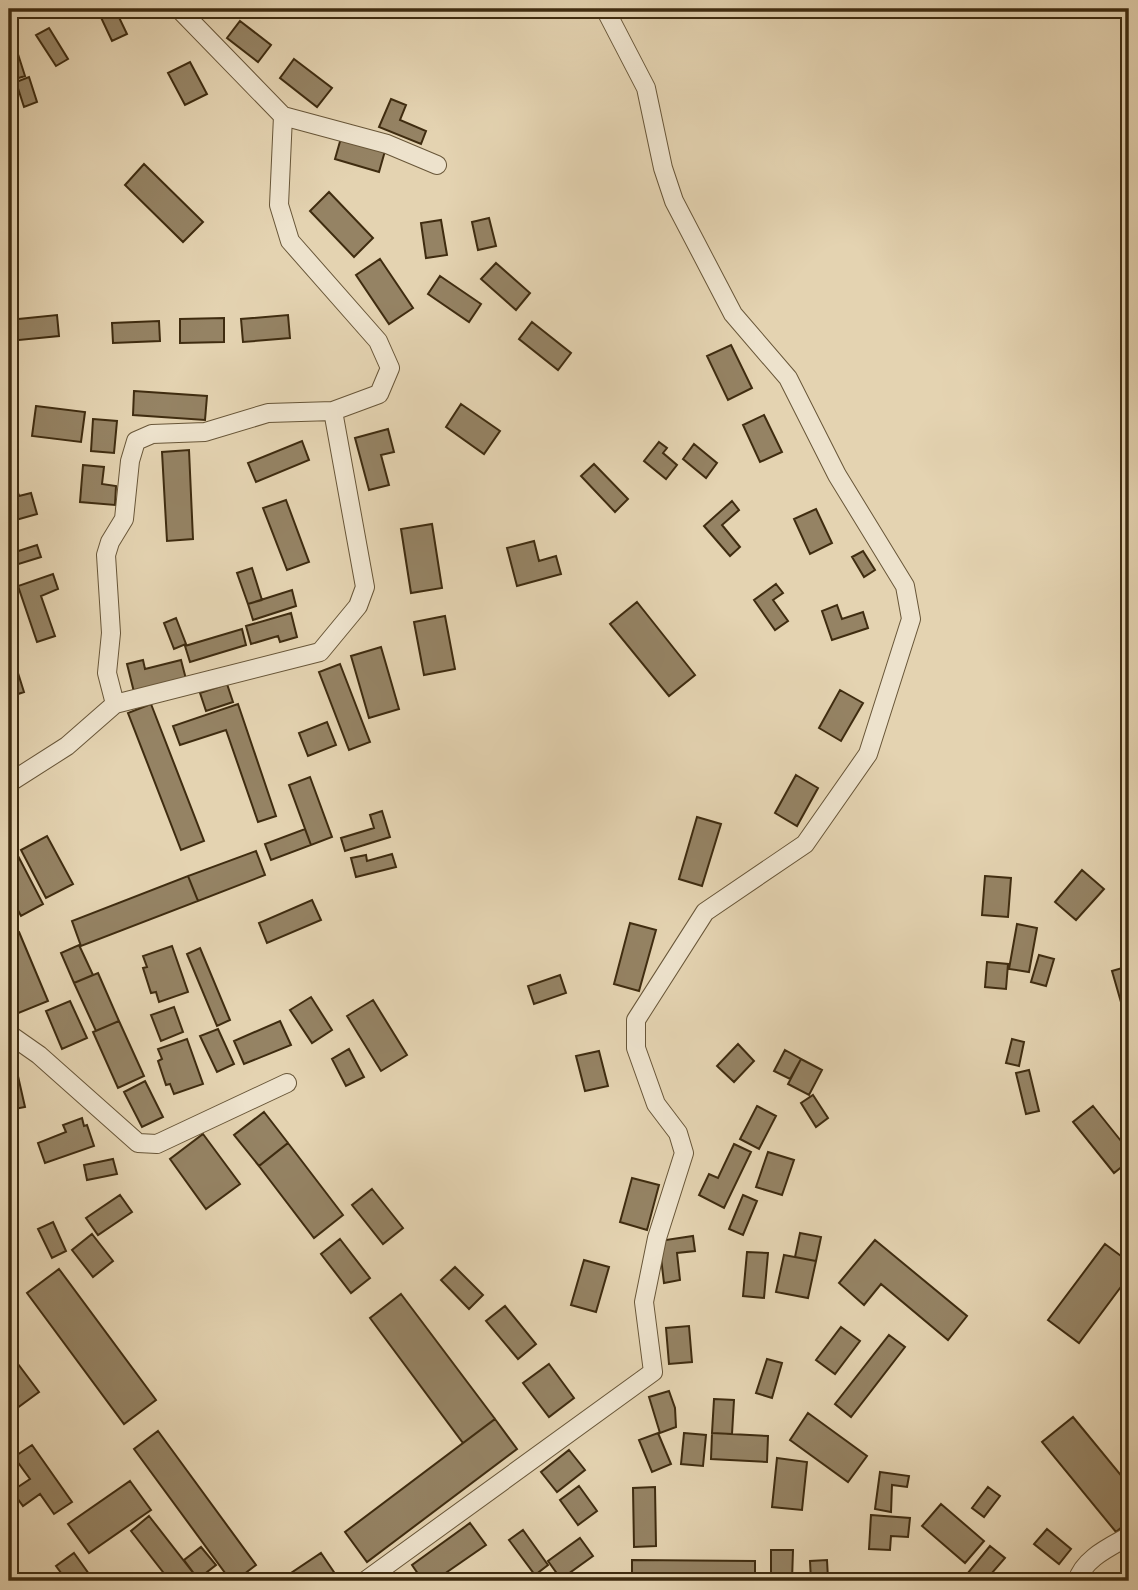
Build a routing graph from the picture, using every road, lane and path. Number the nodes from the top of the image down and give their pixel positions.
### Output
1 (179, 9) edge
2 (605, 9) edge
3 (283, 116) junction
4 (437, 165) dead end
5 (333, 411) junction
6 (115, 704) junction
7 (9, 783) edge
8 (9, 1034) edge
9 (286, 1083) dead end
10 (1129, 1536) edge
11 (365, 1581) edge
12 (1077, 1581) edge

1 - 3 street
2 - 11 street
3 - 4 street
3 - 5 street
5 - 6 street
5 - 6 street
6 - 7 street
8 - 9 street
10 - 12 street

